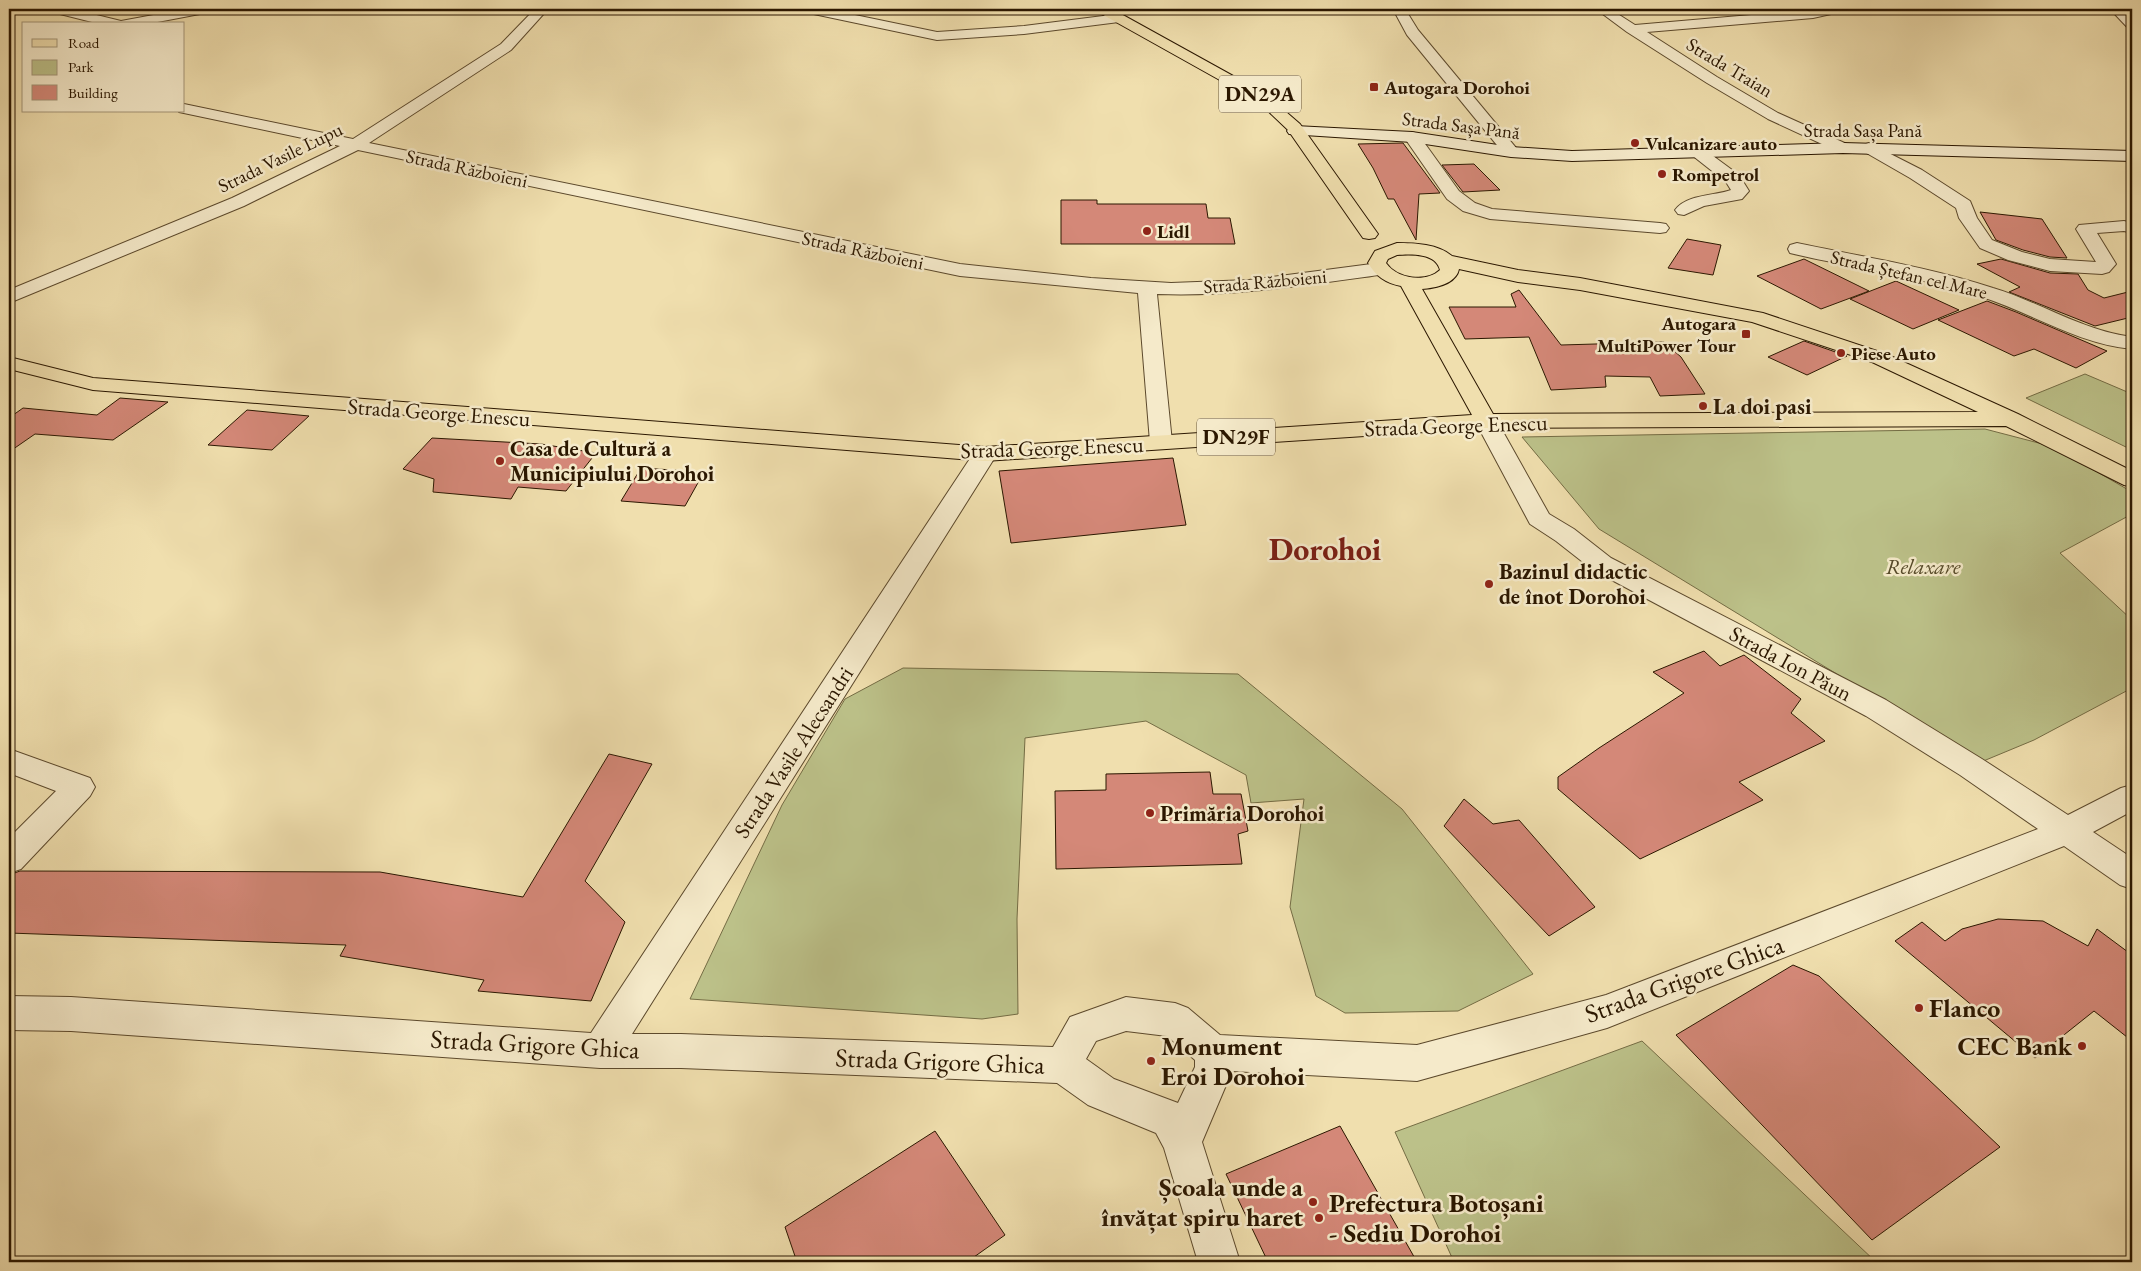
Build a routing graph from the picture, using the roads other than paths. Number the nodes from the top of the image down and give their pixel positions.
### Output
1 (57, 9) edge
2 (206, 9) edge
3 (542, 9) edge
4 (809, 9) edge
5 (1103, 9) edge
6 (1399, 9) edge
7 (1602, 9) edge
8 (1835, 9) edge
9 (2116, 9) edge
10 (1119, 18) junction
11 (110, 22) edge
12 (136, 22) edge
13 (2132, 24) edge
14 (1632, 29) junction
15 (185, 109) edge
16 (1295, 131) junction
17 (1412, 137) junction
18 (355, 145) junction
19 (1843, 148) junction
20 (1870, 148) junction
21 (1511, 152) junction
22 (1700, 153) junction
23 (2132, 156) edge
24 (1684, 210) dead end
25 (1660, 228) dead end
26 (2132, 228) edge
27 (1369, 234) junction
28 (1797, 249) dead end
29 (1418, 250) junction
30 (1380, 261) junction
31 (1447, 269) junction
32 (1408, 282) junction
33 (1147, 287) junction
34 (9, 297) edge
35 (2132, 343) edge
36 (9, 362) edge
37 (2010, 419) junction
38 (1486, 421) junction
39 (1161, 442) junction
40 (985, 454) junction
41 (2132, 480) edge
42 (9, 761) edge
43 (2132, 797) edge
44 (2067, 831) junction
45 (9, 859) edge
46 (2132, 875) edge
47 (9, 1013) edge
48 (600, 1051) junction
49 (1212, 1052) junction
50 (1062, 1065) junction
51 (1182, 1142) junction
52 (1219, 1262) edge

1 - 11 street
2 - 12 street
3 - 18 street, Strada Vasile Lupu
4 - 10 street
5 - 10 main road, DN29A
6 - 21 street
7 - 14 street, Strada Traian
8 - 14 street
9 - 13 street
10 - 16 main road, DN29A
14 - 19 street, Strada Traian
15 - 18 street, Strada Războieni
16 - 17 street, Strada Sașa Pană
16 - 27 main road, DN29A
17 - 21 street, Strada Sașa Pană
17 - 25 street
18 - 33 street, Strada Războieni
18 - 34 street, Strada Vasile Lupu
19 - 20 street, Strada Sașa Pană
19 - 22 street, Strada Sașa Pană
20 - 23 street, Strada Sașa Pană
20 - 26 street
21 - 22 street, Strada Sașa Pană
22 - 24 street
27 - 29 main road
27 - 30 main road, DN29A
28 - 35 street, Strada Ștefan cel Mare
29 - 30 main road
29 - 31 main road
30 - 32 main road
30 - 33 street, Strada Războieni
31 - 32 main road
31 - 37 main road
32 - 38 main road
33 - 39 street
36 - 40 main road, Strada George Enescu / DN29F
37 - 38 main road, Strada George Enescu / DN29F
37 - 41 main road
38 - 39 main road, Strada George Enescu / DN29F
38 - 44 street, Strada Ion Păun
39 - 40 main road, Strada George Enescu / DN29F
40 - 48 street, Strada Vasile Alecsandri
42 - 45 street
43 - 44 street, Strada Grigore Ghica
44 - 46 street, Strada Ion Păun
44 - 49 street, Strada Grigore Ghica
47 - 48 street, Strada Grigore Ghica
48 - 50 street, Strada Grigore Ghica
49 - 50 street, Strada Grigore Ghica
49 - 51 street
50 - 51 street, Strada Grigore Ghica
51 - 52 street, Strada Grigore Ghica

